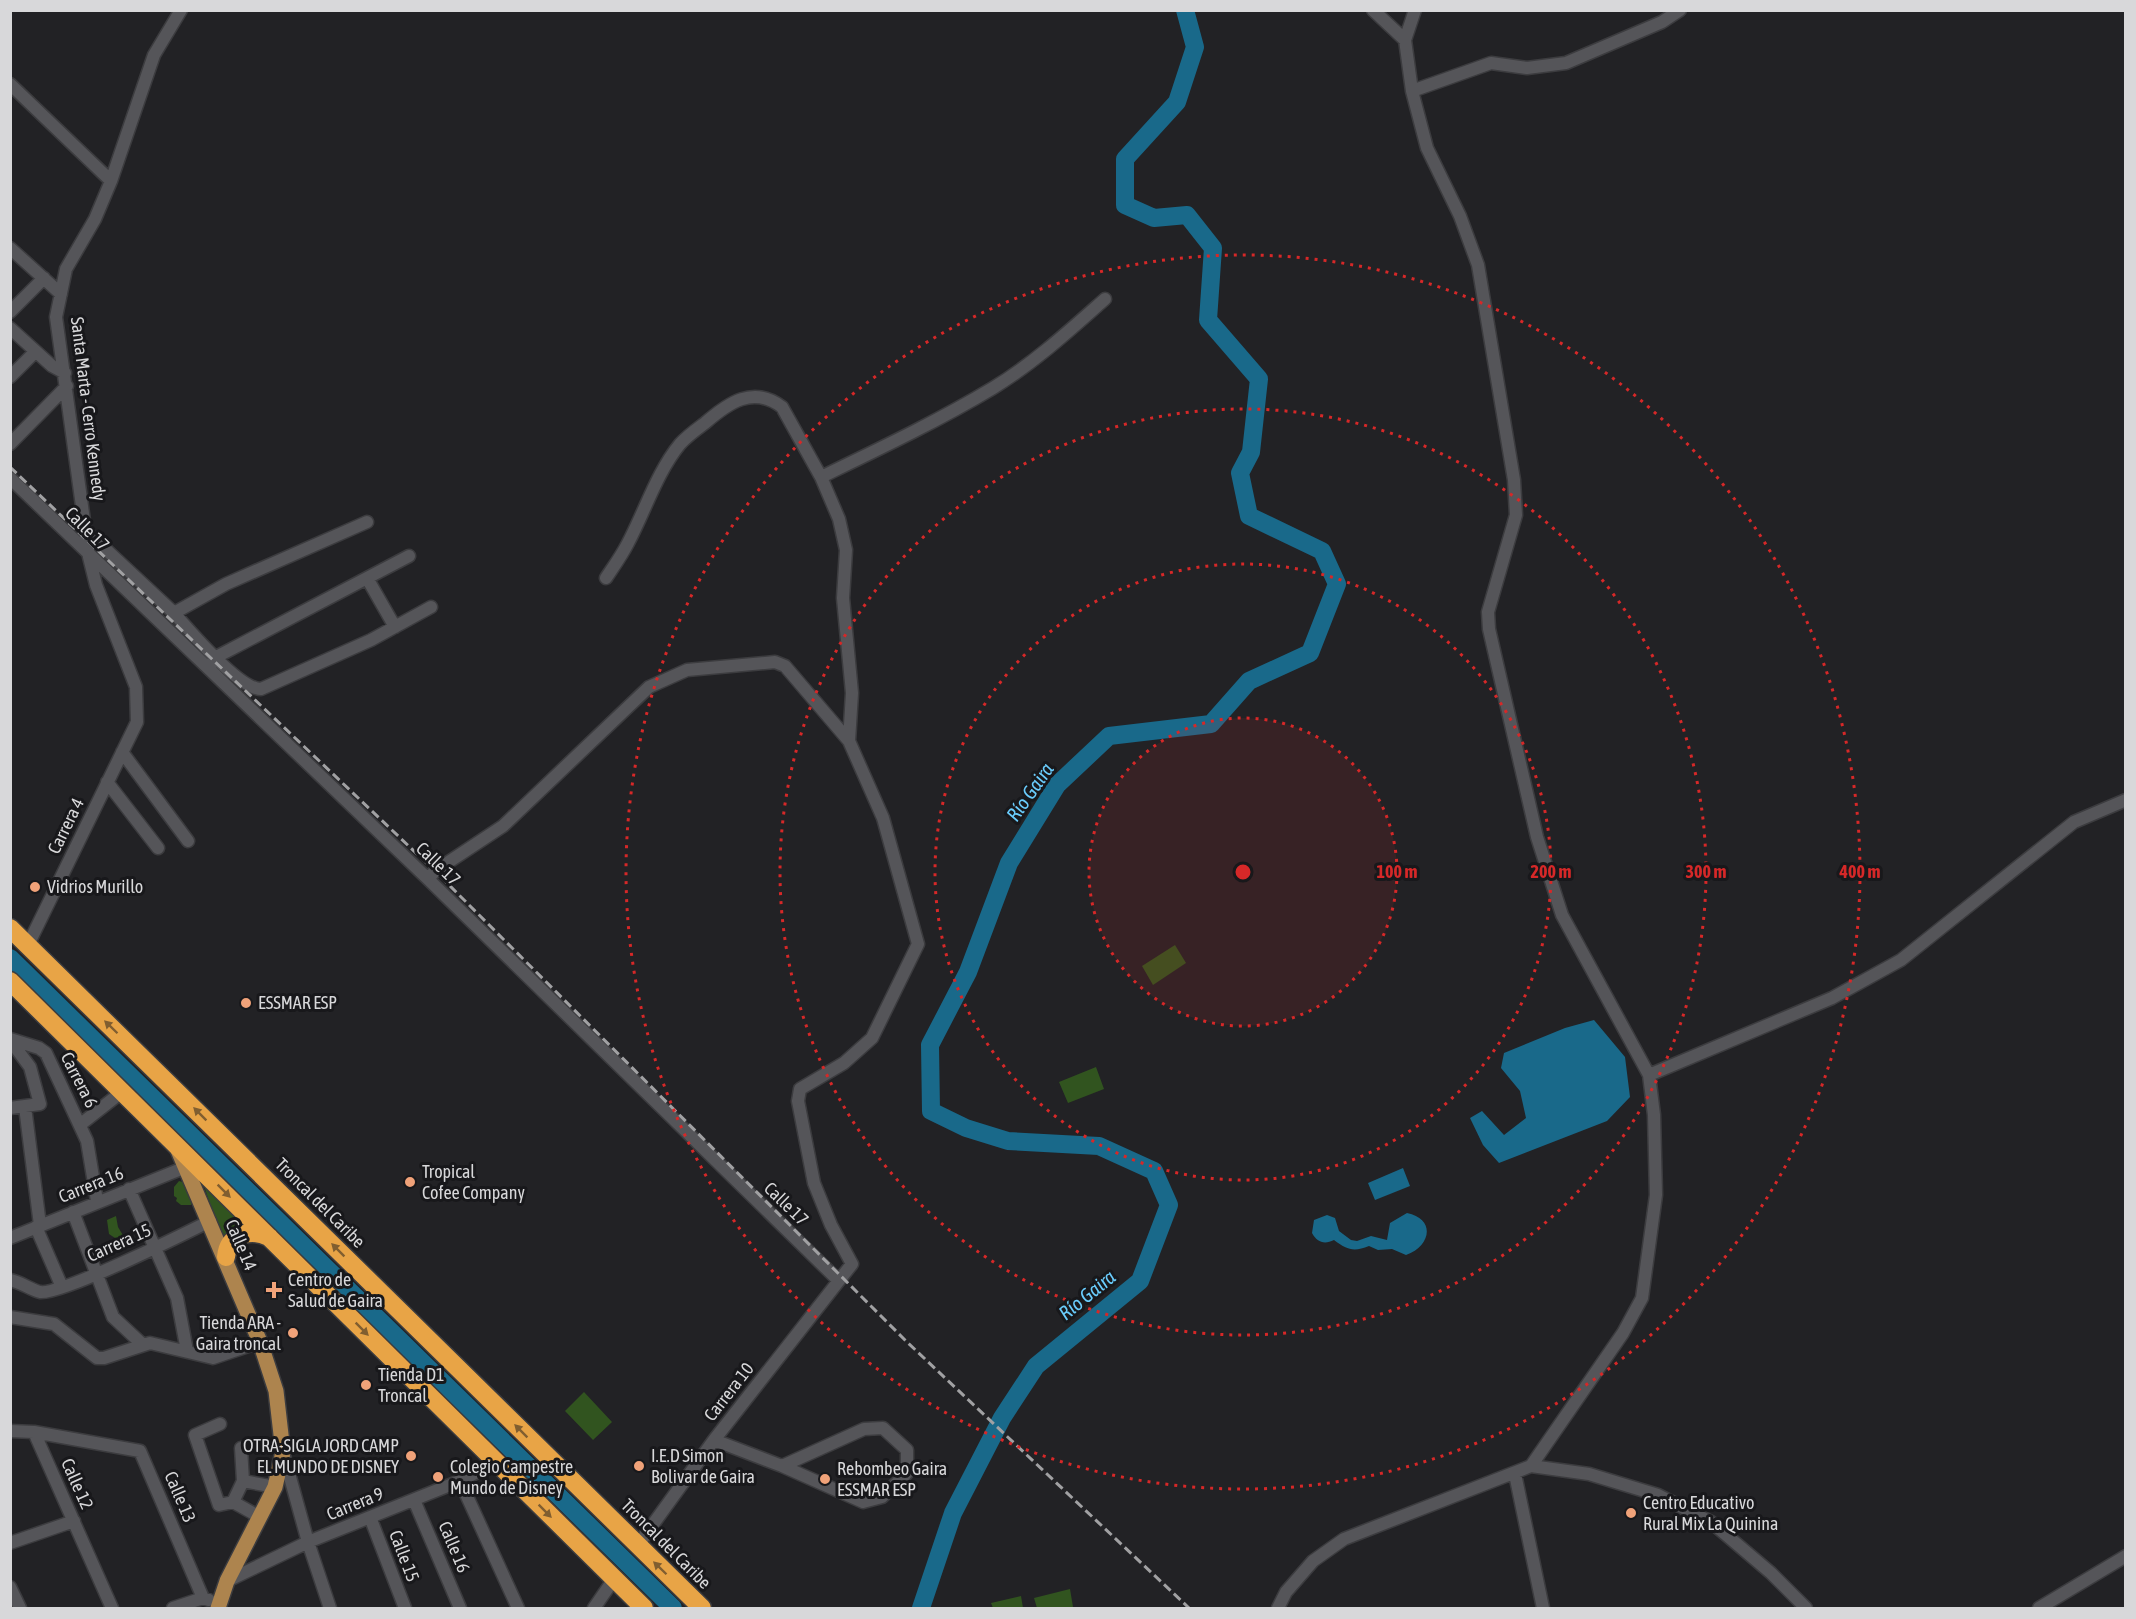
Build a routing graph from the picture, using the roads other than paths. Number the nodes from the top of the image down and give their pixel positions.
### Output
1 (182, 10) edge
2 (1373, 10) edge
3 (1415, 10) edge
4 (1680, 10) edge
5 (1405, 40) junction
6 (10, 84) edge
7 (1412, 91) junction
8 (111, 181) junction
9 (10, 248) edge
10 (44, 278) junction
11 (61, 294) junction
12 (1105, 299) dead end
13 (10, 312) edge
14 (10, 328) edge
15 (35, 351) junction
16 (10, 376) edge
17 (66, 379) junction
18 (10, 444) edge
19 (821, 477) junction
20 (10, 478) edge
21 (367, 522) dead end
22 (86, 531) junction
23 (89, 556) junction
24 (409, 556) dead end
25 (367, 578) junction
26 (606, 578) dead end
27 (431, 607) dead end
28 (174, 613) junction
29 (394, 627) junction
30 (217, 657) junction
31 (207, 668) junction
32 (137, 722) joint
33 (849, 741) junction
34 (122, 752) junction
35 (107, 782) junction
36 (2126, 800) edge
37 (188, 842) dead end
38 (158, 848) dead end
39 (428, 879) junction
40 (10, 928) edge
41 (28, 945) junction
42 (10, 981) edge
43 (10, 1040) edge
44 (1649, 1075) junction
45 (123, 1091) junction
46 (25, 1107) junction
47 (10, 1108) edge
48 (81, 1124) junction
49 (174, 1142) junction
50 (186, 1167) junction
51 (129, 1189) junction
52 (97, 1201) junction
53 (73, 1212) junction
54 (210, 1221) junction
55 (38, 1226) junction
56 (10, 1238) edge
57 (272, 1239) junction
58 (155, 1247) junction
59 (226, 1257) junction
60 (98, 1274) junction
61 (10, 1280) edge
62 (838, 1280) junction
63 (62, 1287) junction
64 (10, 1317) edge
65 (260, 1342) junction
66 (142, 1344) junction
67 (187, 1351) junction
68 (220, 1424) dead end
69 (10, 1431) edge
70 (34, 1432) junction
71 (714, 1440) junction
72 (97, 1443) joint
73 (241, 1448) dead end
74 (283, 1452) junction
75 (496, 1462) junction
76 (782, 1466) junction
77 (1531, 1466) junction
78 (1515, 1474) junction
79 (460, 1480) junction
80 (243, 1481) junction
81 (275, 1487) junction
82 (414, 1500) junction
83 (233, 1502) junction
84 (260, 1517) junction
85 (370, 1517) junction
86 (74, 1521) junction
87 (308, 1542) junction
88 (10, 1543) edge
89 (638, 1545) junction
90 (2126, 1556) edge
91 (614, 1579) junction
92 (227, 1581) junction
93 (10, 1587) edge
94 (203, 1598) junction
95 (218, 1606) edge
96 (20, 1608) edge
97 (112, 1608) edge
98 (173, 1608) edge
99 (330, 1608) edge
100 (405, 1608) edge
101 (460, 1608) edge
102 (518, 1608) edge
103 (594, 1608) edge
104 (644, 1608) edge
105 (702, 1608) edge
106 (1278, 1608) edge
107 (1543, 1608) edge
108 (1806, 1608) edge
109 (2039, 1608) edge

1 - 8 street, Santa Marta - Cerro Kennedy
2 - 5 street
3 - 5 street
4 - 7 street
5 - 7 street
6 - 8 street
7 - 44 street
8 - 11 street, Santa Marta - Cerro Kennedy
9 - 10 street
10 - 11 street
10 - 13 street
11 - 17 street, Santa Marta - Cerro Kennedy
12 - 19 street
14 - 15 street
15 - 16 street
15 - 17 street
17 - 18 street
17 - 22 street, Santa Marta - Cerro Kennedy
19 - 26 street
19 - 33 street
20 - 23 street, Calle 17
21 - 28 street
22 - 23 street, Santa Marta - Cerro Kennedy
22 - 28 street
23 - 31 street, Calle 17
23 - 32 street, Santa Marta - Cerro Kennedy
24 - 25 street
25 - 29 street
25 - 30 street
27 - 29 street
28 - 30 street
29 - 30 street
30 - 31 street
31 - 39 street, Calle 17
32 - 34 street, Carrera 4
33 - 39 street
33 - 62 street, Carrera 10
34 - 35 street, Carrera 4
34 - 37 street
35 - 38 street
35 - 41 street, Carrera 4
36 - 44 street
39 - 62 street, Calle 17
40 - 41 highway, Troncal del Caribe
89 -> 41 highway, Troncal del Caribe
42 - 45 highway
43 - 46 street
43 - 48 street, Carrera 6
44 - 77 street
45 - 48 street
45 - 49 highway
46 - 47 street
46 - 55 street
48 - 52 street, Carrera 6
49 - 50 main road, Calle 14
49 -> 57 highway
50 - 51 street, Carrera 16
50 - 54 main road, Calle 14
51 - 52 street, Carrera 16
51 - 58 street
52 - 53 street, Carrera 16
53 - 55 street, Carrera 16
53 - 60 street
54 - 58 street, Carrera 15
54 - 59 main road, Calle 14
55 - 56 street, Carrera 16
55 - 63 street
57 - 59 highway
57 -> 75 highway
58 - 60 street, Carrera 15
58 - 67 street
59 - 65 main road, Calle 14
60 - 63 street, Carrera 15
60 - 66 street
61 - 63 street, Carrera 15
62 - 71 street, Carrera 10
64 - 66 street
65 - 67 street
65 - 74 main road, Calle 14
66 - 67 street
68 - 83 street
69 - 70 street
70 - 72 street, Calle 12
70 - 86 street, Calle 12
71 - 76 street
71 - 89 street, Carrera 10
72 - 94 street, Calle 13
73 - 80 street
74 - 81 main road
74 - 87 street, Calle 14
75 - 79 street, Carrera 9
75 -> 91 highway
76 - 76 street
77 - 78 street
77 - 108 street
78 - 106 street
78 - 107 street
79 - 82 street, Carrera 9
79 - 102 street
80 - 81 street
80 - 83 street
81 - 84 main road
82 - 85 street, Carrera 9
82 - 101 street, Calle 16
83 - 84 street
84 - 92 main road
85 - 87 street, Carrera 9
85 - 100 street, Calle 15
86 - 88 street
86 - 97 street, Calle 12
87 - 92 street, Carrera 9
87 - 99 street, Calle 14
105 -> 89 highway, Troncal del Caribe
90 - 109 street
91 - 103 street
91 - 104 highway
92 - 95 main road
93 - 96 street
94 - 95 street
94 - 98 street

